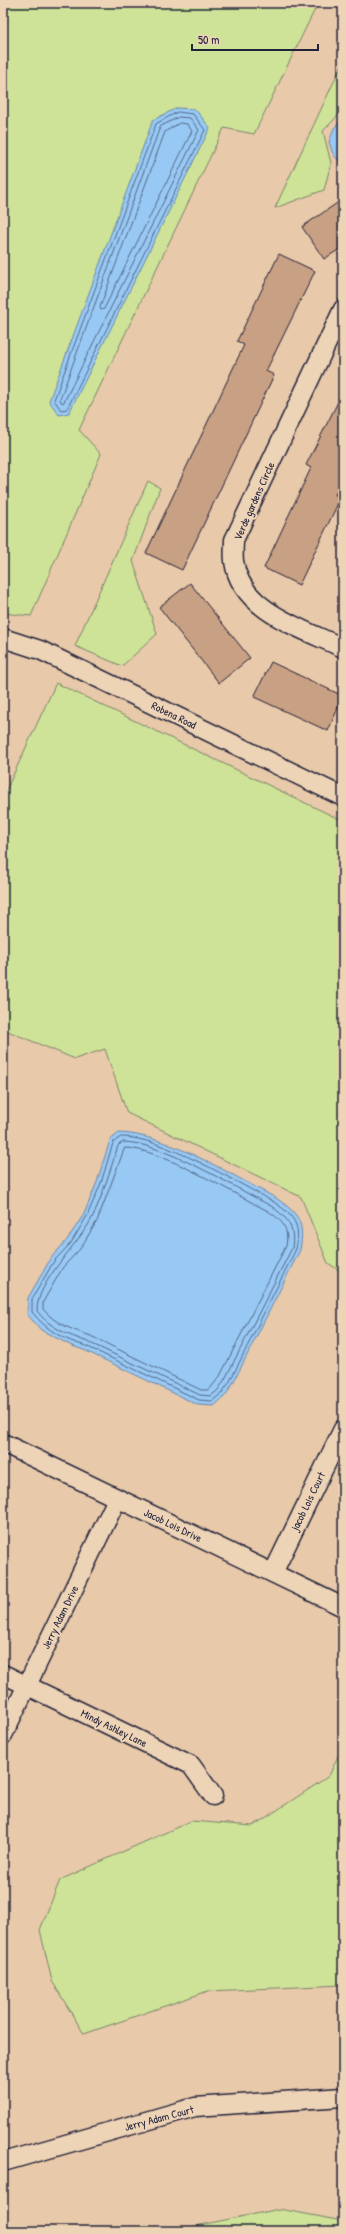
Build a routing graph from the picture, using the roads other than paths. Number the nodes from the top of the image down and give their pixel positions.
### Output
1 (343, 309) edge
2 (3, 638) edge
3 (343, 648) edge
4 (341, 791) edge
5 (343, 1429) edge
6 (3, 1443) edge
7 (117, 1499) junction
8 (273, 1573) junction
9 (343, 1607) edge
10 (3, 1674) edge
11 (27, 1686) junction
12 (3, 1735) edge
13 (213, 1796) dead end
14 (343, 2097) edge
15 (3, 2162) edge

1 - 3 street, Verde gardens Circle
2 - 4 street, Robena Road
5 - 8 street, jacob Lois Court
6 - 7 street, Jacob Lois Drive
7 - 8 street, Jacob Lois Drive
7 - 11 street, Jerry Adam Drive
8 - 9 street, Jacob Lois Drive
10 - 11 street, Mindy Ashley Lane
11 - 12 street, Jerry Adam Drive
11 - 13 street, Mindy Ashley Lane
14 - 15 street, Jerry Adam Court

